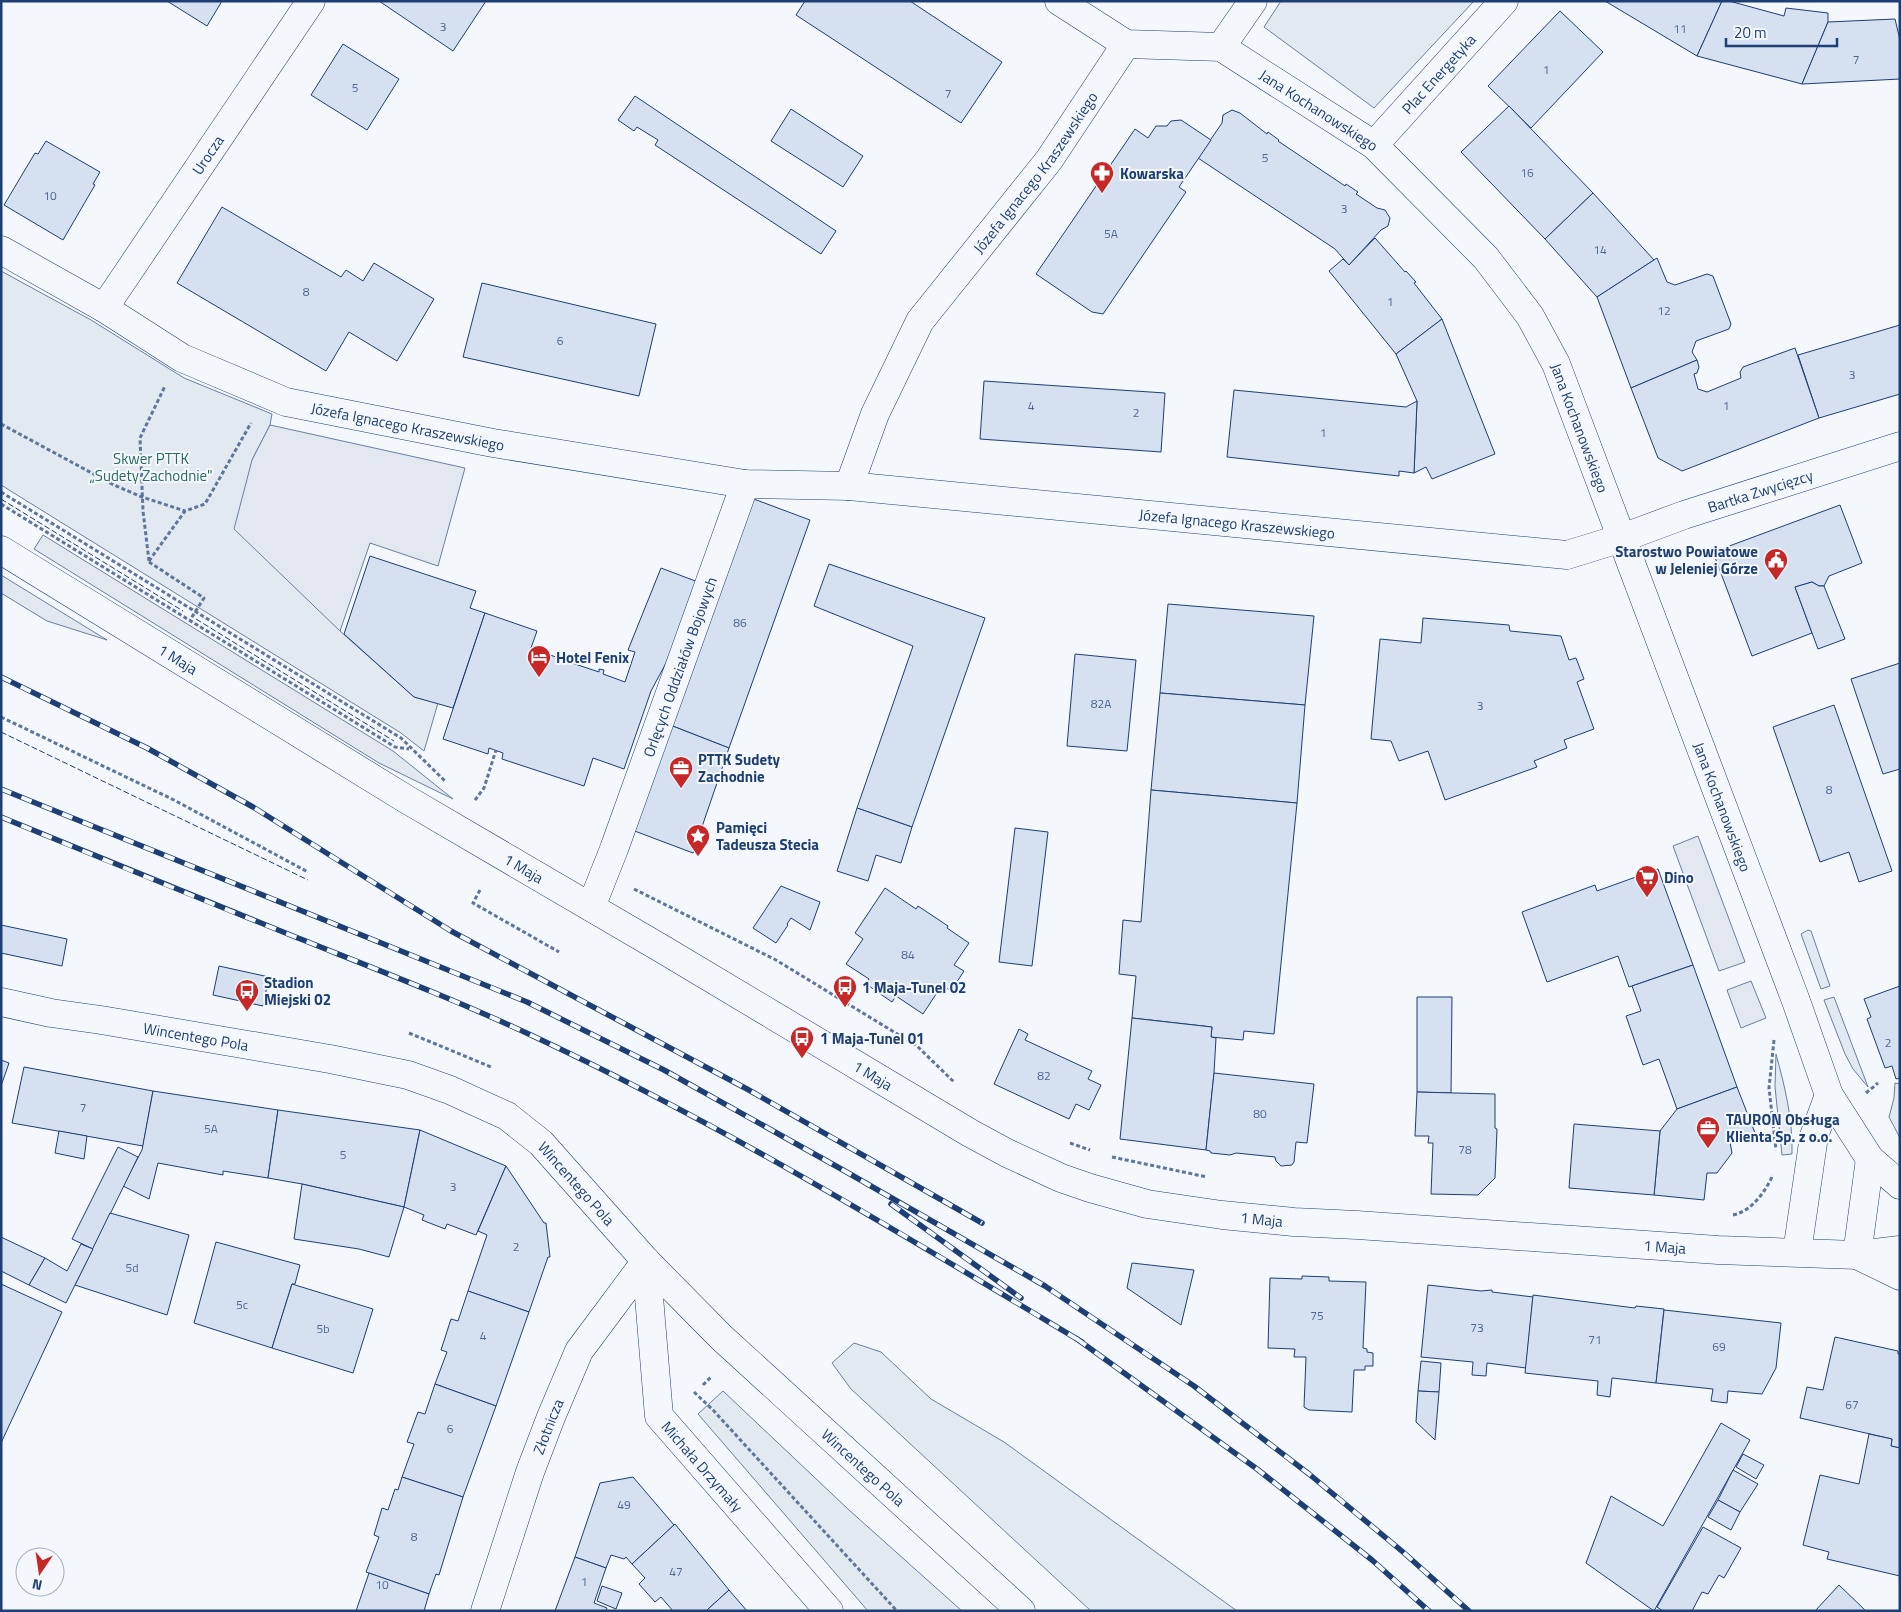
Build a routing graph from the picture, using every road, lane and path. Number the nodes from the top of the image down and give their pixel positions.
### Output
1 (311, 1) edge
2 (1059, 1) edge
3 (1253, 1) edge
4 (1504, 1) edge
5 (1126, 44) junction
6 (1221, 47) junction
7 (1374, 145) junction
8 (1, 250) edge
9 (104, 308) junction
10 (168, 383) dead end
11 (253, 420) dead end
12 (1, 424) edge
13 (1900, 446) edge
14 (745, 484) junction
15 (849, 486) junction
16 (1, 492) edge
17 (142, 497) junction
18 (1, 504) edge
19 (185, 511) junction
20 (1622, 538) junction
21 (1, 550) edge
22 (149, 562) junction
23 (195, 611) junction
24 (190, 620) junction
25 (1, 717) edge
26 (496, 750) dead end
27 (475, 801) dead end
28 (308, 872) dead end
29 (480, 890) dead end
30 (653, 897) dead end
31 (591, 907) junction
32 (559, 952) dead end
33 (1, 1002) edge
34 (409, 1033) dead end
35 (491, 1068) dead end
36 (1878, 1083) dead end
37 (957, 1085) dead end
38 (1769, 1088) dead end
39 (1866, 1094) dead end
40 (1828, 1095) junction
41 (1064, 1141) dead end
42 (1098, 1153) dead end
43 (1777, 1155) dead end
44 (1106, 1156) dead end
45 (1870, 1159) junction
46 (1776, 1169) dead end
47 (1212, 1178) dead end
48 (1900, 1184) edge
49 (1730, 1216) dead end
50 (1900, 1250) edge
51 (1797, 1252) junction
52 (1857, 1255) junction
53 (646, 1261) junction
54 (1900, 1276) edge
55 (711, 1377) dead end
56 (703, 1385) dead end
57 (694, 1392) dead end
58 (485, 1611) edge
59 (829, 1611) edge
60 (897, 1611) edge
61 (1020, 1611) edge

1 - 9 street, Urocza
2 - 5 street
3 - 6 street
4 - 7 street, Plac Energetyka
5 - 6 street
5 - 15 street, Józefa Ignacego Kraszewskiego
6 - 7 street, Jana Kochanowskiego
7 - 20 street, Jana Kochanowskiego
8 - 9 street, Józefa Ignacego Kraszewskiego
9 - 14 street, Józefa Ignacego Kraszewskiego
10 - 17 path
11 - 19 path
12 - 17 path
13 - 20 street, Bartka Zwycięzcy
14 - 15 street, Józefa Ignacego Kraszewskiego
14 - 31 street, Orlęcych Oddziałów Bojowych
15 - 20 street, Józefa Ignacego Kraszewskiego
16 - 23 path
17 - 19 path
17 - 22 path
18 - 24 path
19 - 22 path
20 - 40 street, Jana Kochanowskiego
21 - 31 street, 1 Maja
22 - 23 path
23 - 24 path
23 - 24 path
25 - 28 path
26 - 27 path
29 - 32 path
30 - 37 path
31 - 51 street, 1 Maja
33 - 53 street, Wincentego Pola
34 - 35 path
36 - 39 path
38 - 43 path
40 - 45 street, Jana Kochanowskiego
40 - 51 street
41 - 42 path
44 - 47 path
45 - 48 street, Jana Kochanowskiego
45 - 52 street
46 - 49 path
50 - 52 street, 1 Maja
51 - 52 street, 1 Maja
52 - 54 street, 1 Maja
53 - 58 street, Złotnicza
53 - 59 street, Michała Drzymały
53 - 61 street, Wincentego Pola
55 - 56 path
57 - 60 path

